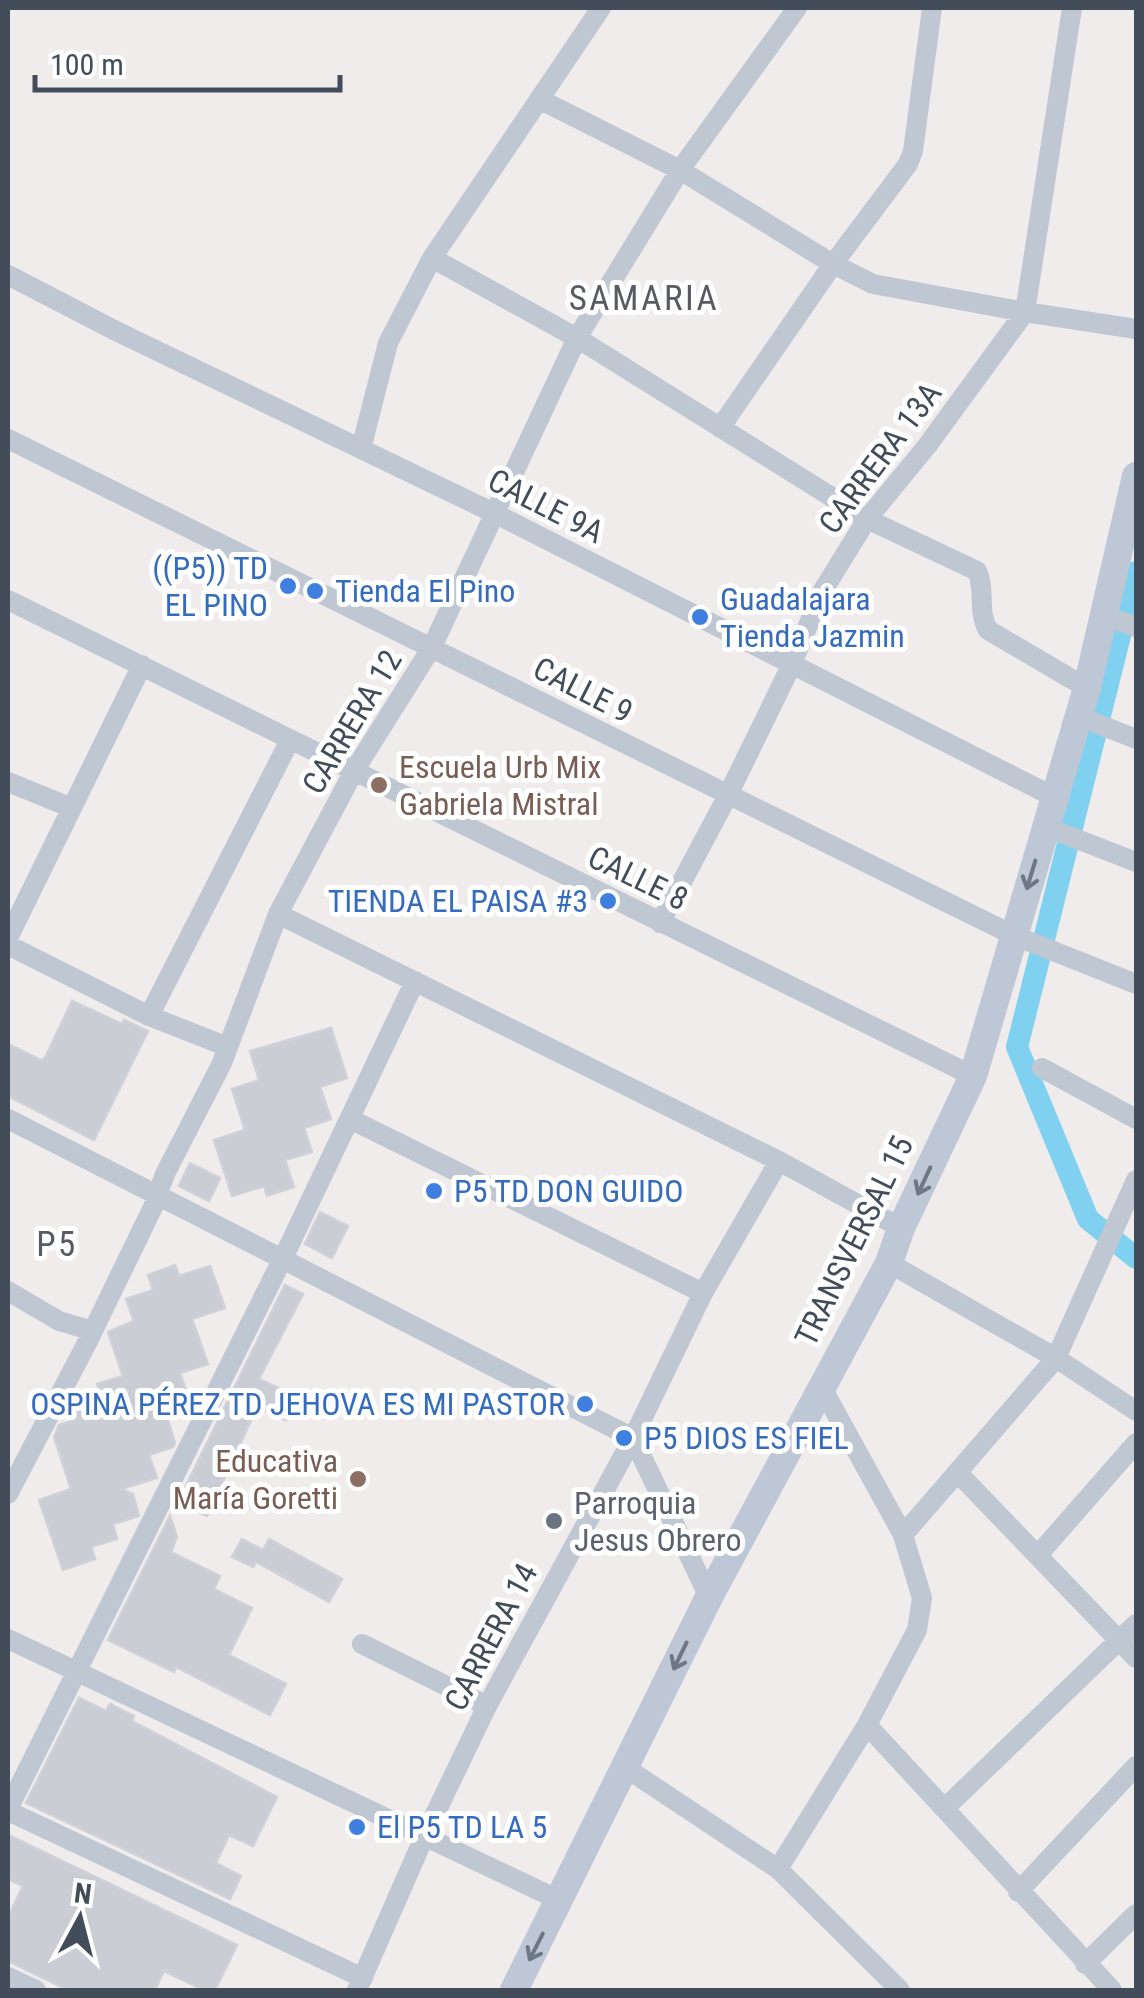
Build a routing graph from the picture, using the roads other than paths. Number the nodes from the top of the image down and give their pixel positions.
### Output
1 (601, 8) edge
2 (797, 8) edge
3 (932, 8) edge
4 (1072, 8) edge
5 (541, 100) junction
6 (680, 170) junction
7 (432, 258) junction
8 (833, 264) junction
9 (8, 275) edge
10 (1025, 312) junction
11 (1136, 328) edge
12 (577, 338) junction
13 (720, 428) junction
14 (8, 439) edge
15 (361, 449) junction
16 (1136, 476) edge
17 (494, 512) junction
18 (867, 519) junction
19 (8, 600) edge
20 (1123, 621) edge
21 (432, 647) junction
22 (142, 665) junction
23 (790, 666) junction
24 (1087, 688) junction
25 (1091, 721) junction
26 (1136, 739) edge
27 (290, 740) junction
28 (354, 771) junction
29 (8, 782) edge
30 (727, 796) junction
31 (1054, 797) junction
32 (72, 808) junction
33 (1054, 830) junction
34 (1136, 862) edge
35 (278, 914) junction
36 (660, 923) junction
37 (1020, 939) junction
38 (8, 941) edge
39 (416, 981) junction
40 (1136, 984) edge
41 (149, 1016) junction
42 (228, 1047) junction
43 (1042, 1068) dead end
44 (973, 1076) junction
45 (8, 1119) edge
46 (350, 1119) junction
47 (1136, 1119) edge
48 (779, 1161) junction
49 (1136, 1180) edge
50 (157, 1197) junction
51 (902, 1228) junction
52 (280, 1260) junction
53 (889, 1262) junction
54 (8, 1291) edge
55 (703, 1293) junction
56 (93, 1331) junction
57 (1056, 1358) junction
58 (821, 1386) junction
59 (1136, 1411) edge
60 (632, 1438) junction
61 (1136, 1443) edge
62 (959, 1474) junction
63 (8, 1494) edge
64 (903, 1535) junction
65 (1038, 1554) junction
66 (709, 1596) junction
67 (1136, 1624) edge
68 (8, 1639) edge
69 (1120, 1642) junction
70 (362, 1644) dead end
71 (1136, 1658) edge
72 (75, 1671) junction
73 (487, 1706) junction
74 (867, 1725) junction
75 (1136, 1766) edge
76 (626, 1768) junction
77 (944, 1808) junction
78 (8, 1810) edge
79 (424, 1835) junction
80 (778, 1869) junction
81 (1018, 1892) junction
82 (560, 1900) junction
83 (1136, 1914) edge
84 (1086, 1964) junction
85 (8, 1977) edge
86 (360, 1984) edge
87 (36, 1990) edge
88 (514, 1990) edge
89 (900, 1990) edge
90 (1112, 1990) edge

1 - 5 street
2 - 6 street, CARRERA 12
3 - 8 street
4 - 10 street, CARRERA 13A
5 - 6 street
5 - 7 street
6 - 8 street
6 - 12 street, CARRERA 12
7 - 12 street
7 - 15 street
8 - 10 street
8 - 13 street
9 - 15 street, CALLE 9A
10 - 11 street
10 - 18 street, CARRERA 13A
12 - 13 street
12 - 17 street, CARRERA 12
13 - 18 street
14 - 21 street, CALLE 9
15 - 17 street, CALLE 9A
16 - 20 street, TRANSVERSAL 15
17 - 21 street, CARRERA 12
17 - 23 street, CALLE 9A
18 - 23 street, CARRERA 13A
18 - 24 street
19 - 22 street, CALLE 8
20 - 24 street, TRANSVERSAL 15
21 - 28 street, CARRERA 12
21 - 30 street, CALLE 9
22 - 27 street, CALLE 8
22 - 32 street
23 - 30 street, CARRERA 13A
23 - 31 street, CALLE 9A
24 - 25 street, TRANSVERSAL 15
25 - 26 street
25 - 31 street, TRANSVERSAL 15
27 - 28 street, CALLE 8
27 - 41 street
28 - 35 street, CARRERA 12
28 - 36 street, CALLE 8
29 - 32 street
30 - 36 street, CARRERA 13A
30 - 37 street, CALLE 9
31 - 33 street, TRANSVERSAL 15
32 - 38 street
33 - 34 street
33 -> 37 street, TRANSVERSAL 15
35 - 39 street
35 - 42 street, CARRERA 12
36 - 44 street, CALLE 8
37 - 40 street, CALLE 9
37 - 44 street, TRANSVERSAL 15
38 - 41 street
39 - 46 street
39 - 48 street
41 - 42 street
42 - 50 street, CARRERA 12
43 - 47 street
44 -> 51 street, TRANSVERSAL 15
45 - 50 street
46 - 52 street
46 - 55 street
48 - 51 street
48 - 55 street, CARRERA 14
49 - 57 street
50 - 52 street
50 - 56 street, CARRERA 12
51 - 53 street, TRANSVERSAL 15
52 - 60 street
52 - 72 street
53 - 57 street
53 - 58 street, TRANSVERSAL 15
54 - 56 street
55 - 60 street, CARRERA 14
56 - 63 street, CARRERA 12
57 - 59 street
57 - 62 street
58 - 64 street
58 - 66 street, TRANSVERSAL 15
60 - 66 street
60 - 73 street, CARRERA 14
61 - 65 street
62 - 64 street
62 - 65 street
64 - 74 street
65 - 69 street
66 -> 76 street, TRANSVERSAL 15
67 - 69 street
68 - 72 street
69 - 71 street
69 - 77 street
70 - 73 street
72 - 78 street
72 - 79 street
73 - 79 street, CARRERA 14
74 - 77 street
74 - 80 street
75 - 81 street
76 - 80 street
76 - 82 street, TRANSVERSAL 15
77 - 81 street
78 - 86 street
79 - 82 street
79 - 86 street, CARRERA 14
80 - 89 street
81 - 84 street
82 -> 88 street, TRANSVERSAL 15
83 - 84 street
84 - 90 street
85 - 87 street

